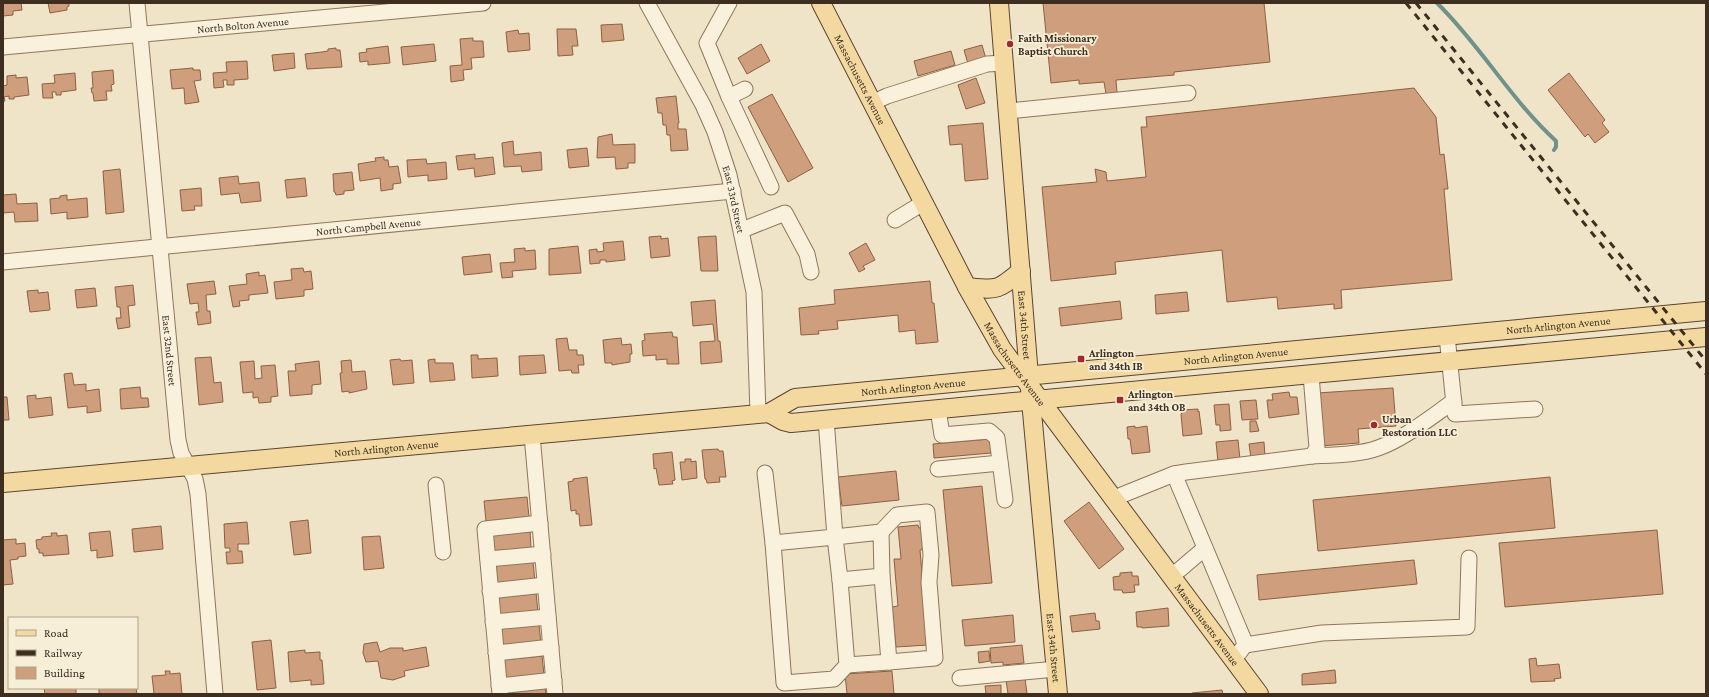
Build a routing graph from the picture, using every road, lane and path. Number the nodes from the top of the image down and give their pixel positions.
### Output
1 (137, 3) edge
2 (483, 3) edge
3 (647, 3) edge
4 (729, 3) edge
5 (821, 3) edge
6 (999, 3) edge
7 (140, 35) junction
8 (3, 47) edge
9 (1004, 63) junction
10 (745, 89) dead end
11 (1188, 93) dead end
12 (729, 97) junction
13 (872, 103) junction
14 (1008, 111) junction
15 (771, 188) dead end
16 (733, 191) junction
17 (923, 203) junction
18 (895, 220) dead end
19 (742, 230) junction
20 (160, 247) junction
21 (3, 262) edge
22 (1021, 271) junction
23 (811, 272) dead end
24 (967, 287) junction
25 (1706, 311) edge
26 (1447, 336) junction
27 (1706, 337) edge
28 (1450, 362) junction
29 (1311, 375) junction
30 (1030, 389) junction
31 (1454, 401) junction
32 (1535, 409) dead end
33 (938, 410) junction
34 (764, 413) junction
35 (826, 419) junction
36 (532, 435) junction
37 (1312, 456) junction
38 (1000, 463) junction
39 (188, 466) junction
40 (938, 469) dead end
41 (765, 473) dead end
42 (1174, 474) junction
43 (3, 483) edge
44 (436, 485) dead end
45 (1112, 499) junction
46 (1005, 500) dead end
47 (540, 523) junction
48 (881, 532) junction
49 (835, 537) junction
50 (773, 543) junction
51 (1205, 548) junction
52 (443, 552) dead end
53 (543, 554) junction
54 (1469, 558) dead end
55 (488, 559) junction
56 (882, 576) junction
57 (1171, 577) junction
58 (840, 580) junction
59 (545, 585) junction
60 (490, 590) junction
61 (548, 616) junction
62 (493, 622) junction
63 (1245, 646) junction
64 (551, 648) junction
65 (496, 653) junction
66 (1231, 658) junction
67 (889, 662) junction
68 (847, 665) junction
69 (1056, 669) junction
70 (960, 678) dead end
71 (555, 687) edge
72 (500, 690) edge
73 (215, 694) edge
74 (1058, 694) edge
75 (1259, 694) edge

1 - 7 street, East 32nd Street
2 - 7 street, North Bolton Avenue
3 - 16 street, East 33rd Street
4 - 12 street
5 - 13 main road, Massachusetts Avenue
6 - 9 main road, East 34th Street
7 - 8 street, North Bolton Avenue
7 - 20 street, East 32nd Street
9 - 13 street
9 - 14 main road, East 34th Street
10 - 12 street
11 - 14 street
12 - 15 street
13 - 17 main road, Massachusetts Avenue
14 - 22 main road, East 34th Street
16 - 19 street, East 33rd Street
16 - 20 street, North Campbell Avenue
17 - 18 street
17 - 24 main road, Massachusetts Avenue
19 - 23 street
19 - 34 street, East 33rd Street
20 - 21 street, North Campbell Avenue
20 - 39 street, East 32nd Street
22 - 24 main road
22 - 30 main road, East 34th Street
24 - 30 main road, Massachusetts Avenue
25 - 26 main road, North Arlington Avenue
26 - 28 street
26 - 30 main road, North Arlington Avenue
27 - 28 main road, North Arlington Avenue
28 - 29 main road, North Arlington Avenue
28 - 31 street
29 - 30 main road, North Arlington Avenue
29 - 37 street
30 - 33 main road, North Arlington Avenue
30 - 34 main road, North Arlington Avenue
30 - 45 main road, Massachusetts Avenue
30 - 69 main road, East 34th Street
31 - 32 street
31 - 37 street
33 - 35 main road, North Arlington Avenue
33 - 38 street
34 - 35 main road, North Arlington Avenue
34 - 36 main road, North Arlington Avenue
35 - 49 street
36 - 39 main road, North Arlington Avenue
36 - 47 street
37 - 42 street
38 - 40 street
38 - 46 street
39 - 43 main road, North Arlington Avenue
39 - 73 street, East 32nd Street
41 - 50 street
42 - 45 street
42 - 51 street
44 - 52 street
45 - 57 main road, Massachusetts Avenue
47 - 53 street
47 - 55 street
48 - 49 street
48 - 56 street
48 - 67 street
49 - 50 street
49 - 58 street
50 - 68 street
51 - 57 street
51 - 63 street
53 - 55 street
53 - 59 street
54 - 63 street
55 - 60 street
56 - 58 street
56 - 67 street
57 - 66 main road, Massachusetts Avenue
58 - 68 street
59 - 60 street
59 - 61 street
60 - 62 street
61 - 62 street
61 - 64 street
62 - 65 street
63 - 66 street
64 - 65 street
64 - 71 street
65 - 72 street
66 - 75 main road, Massachusetts Avenue
67 - 68 street
69 - 70 street
69 - 74 main road, East 34th Street
71 - 72 street

